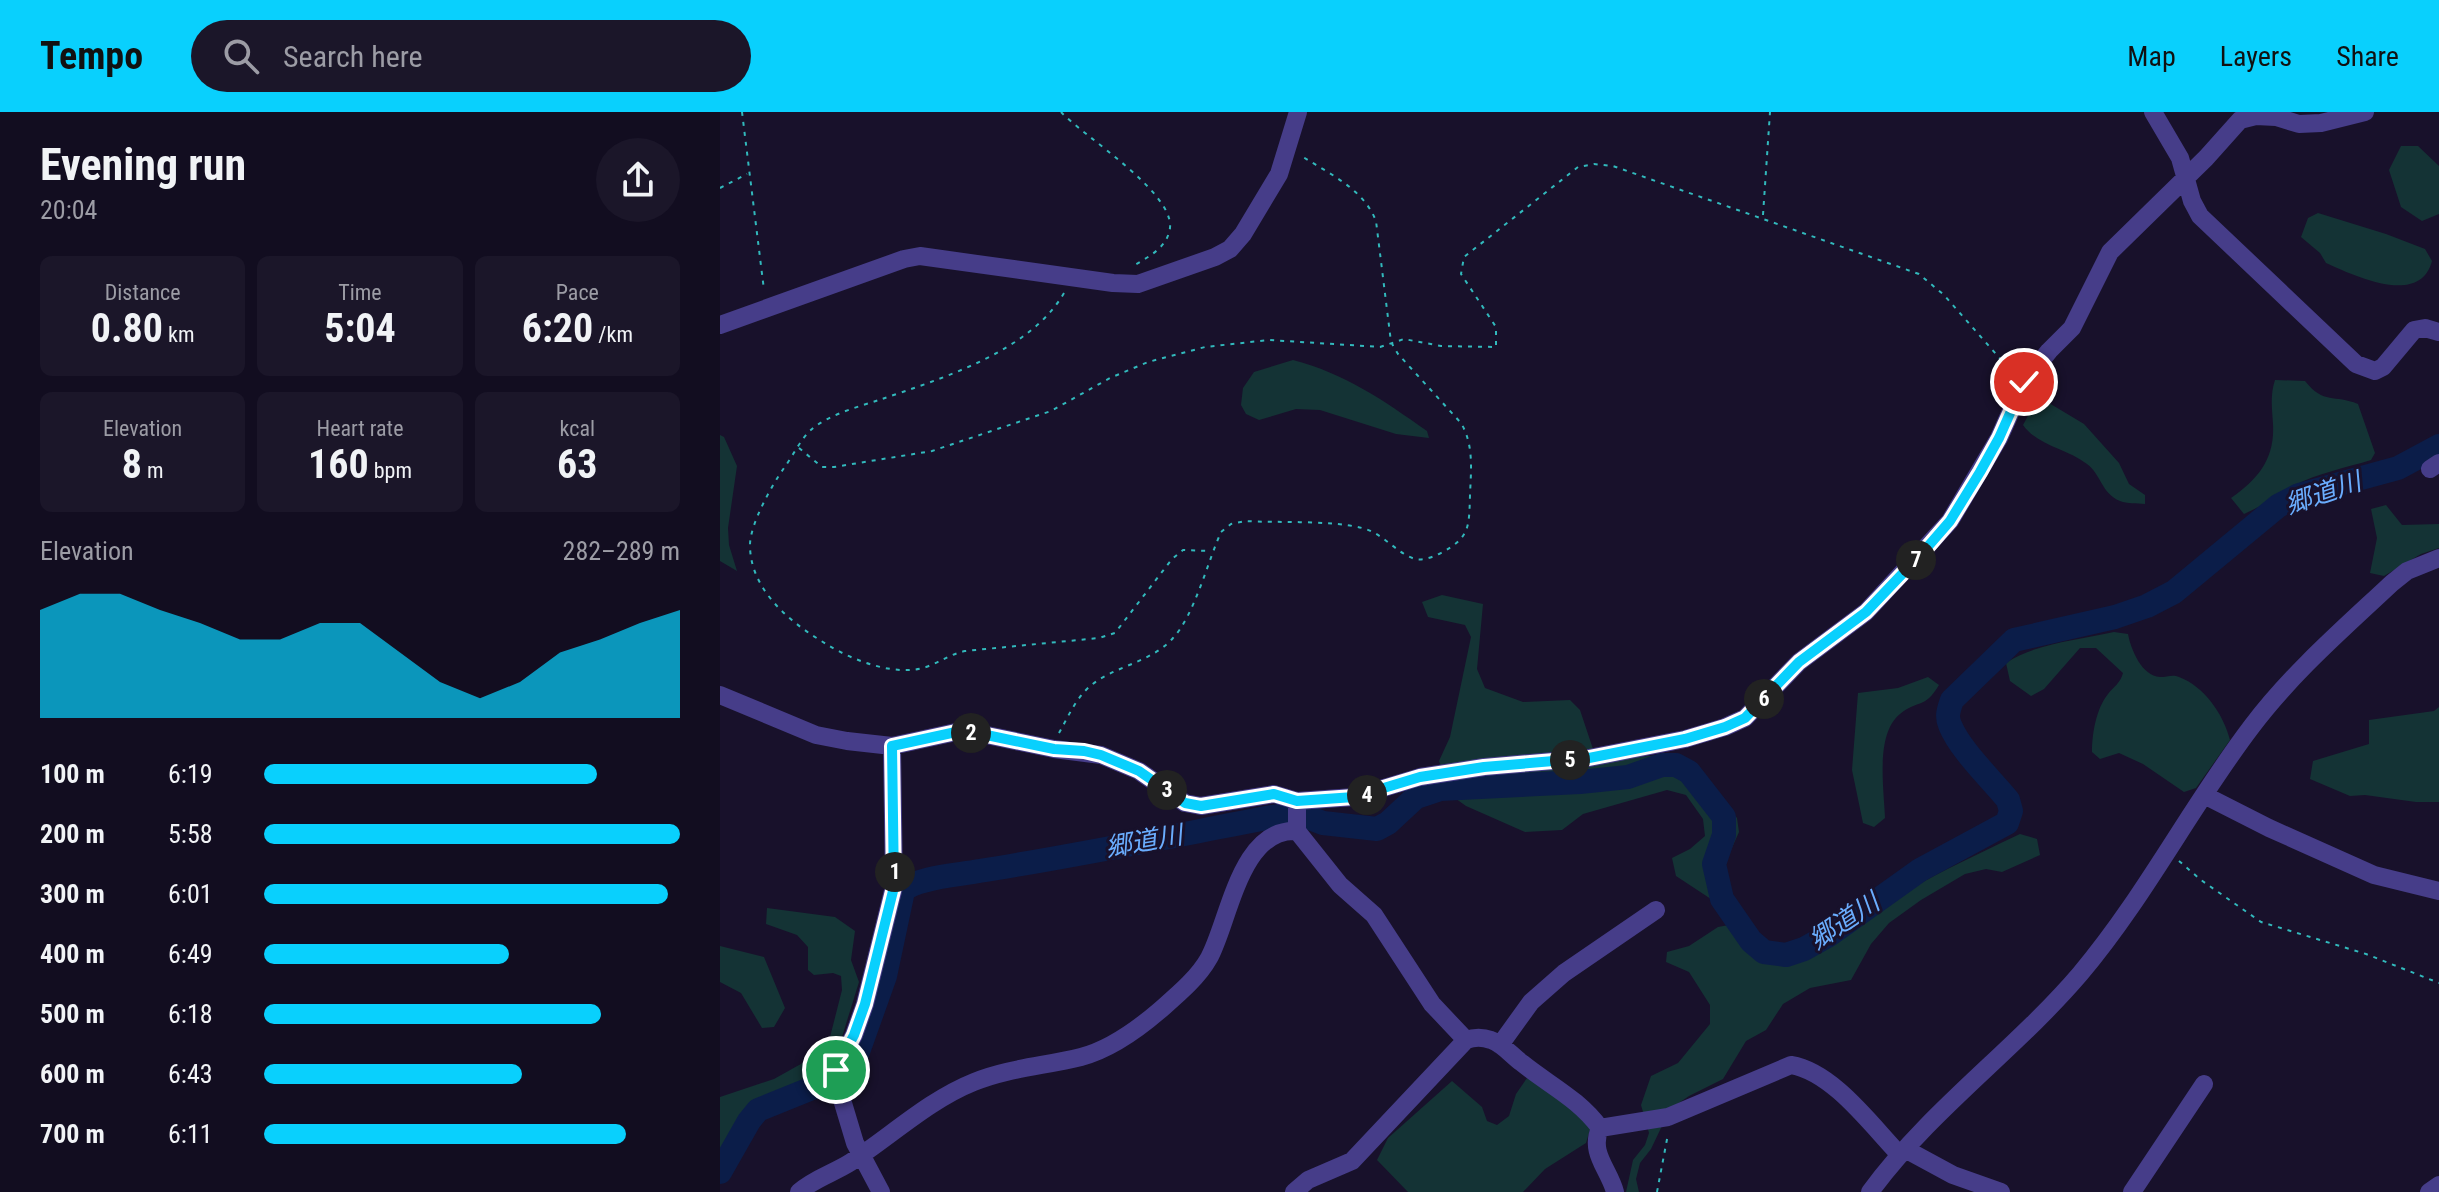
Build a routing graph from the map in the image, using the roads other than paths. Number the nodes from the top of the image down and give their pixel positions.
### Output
1 (1298, 112) edge
2 (2153, 112) edge
3 (2365, 112) edge
4 (2186, 178) junction
5 (720, 325) edge
6 (2439, 332) edge
7 (2439, 558) edge
8 (720, 695) edge
9 (892, 746) junction
10 (2204, 795) junction
11 (1297, 816) junction
12 (2439, 891) edge
13 (1656, 910) dead end
14 (1466, 1040) junction
15 (1500, 1045) junction
16 (2204, 1084) dead end
17 (1600, 1128) junction
18 (1902, 1152) junction
19 (860, 1155) junction
20 (2439, 1185) edge
21 (799, 1192) edge
22 (881, 1192) edge
23 (1294, 1192) edge
24 (1615, 1192) edge
25 (1870, 1192) edge
26 (2001, 1192) edge
27 (2132, 1192) edge
28 (2429, 1192) edge

1 - 5 street
2 - 4 street
3 - 4 street
4 - 6 street
4 - 11 street
7 - 10 street
8 - 9 street
9 - 11 street
9 - 19 street
10 - 12 street
10 - 18 street
11 - 14 street
11 - 19 street
13 - 15 street
14 - 15 street
14 - 23 street
15 - 17 street
16 - 27 street
17 - 18 street
17 - 24 street
18 - 25 street
18 - 26 street
19 - 21 street
19 - 22 street
20 - 28 street

